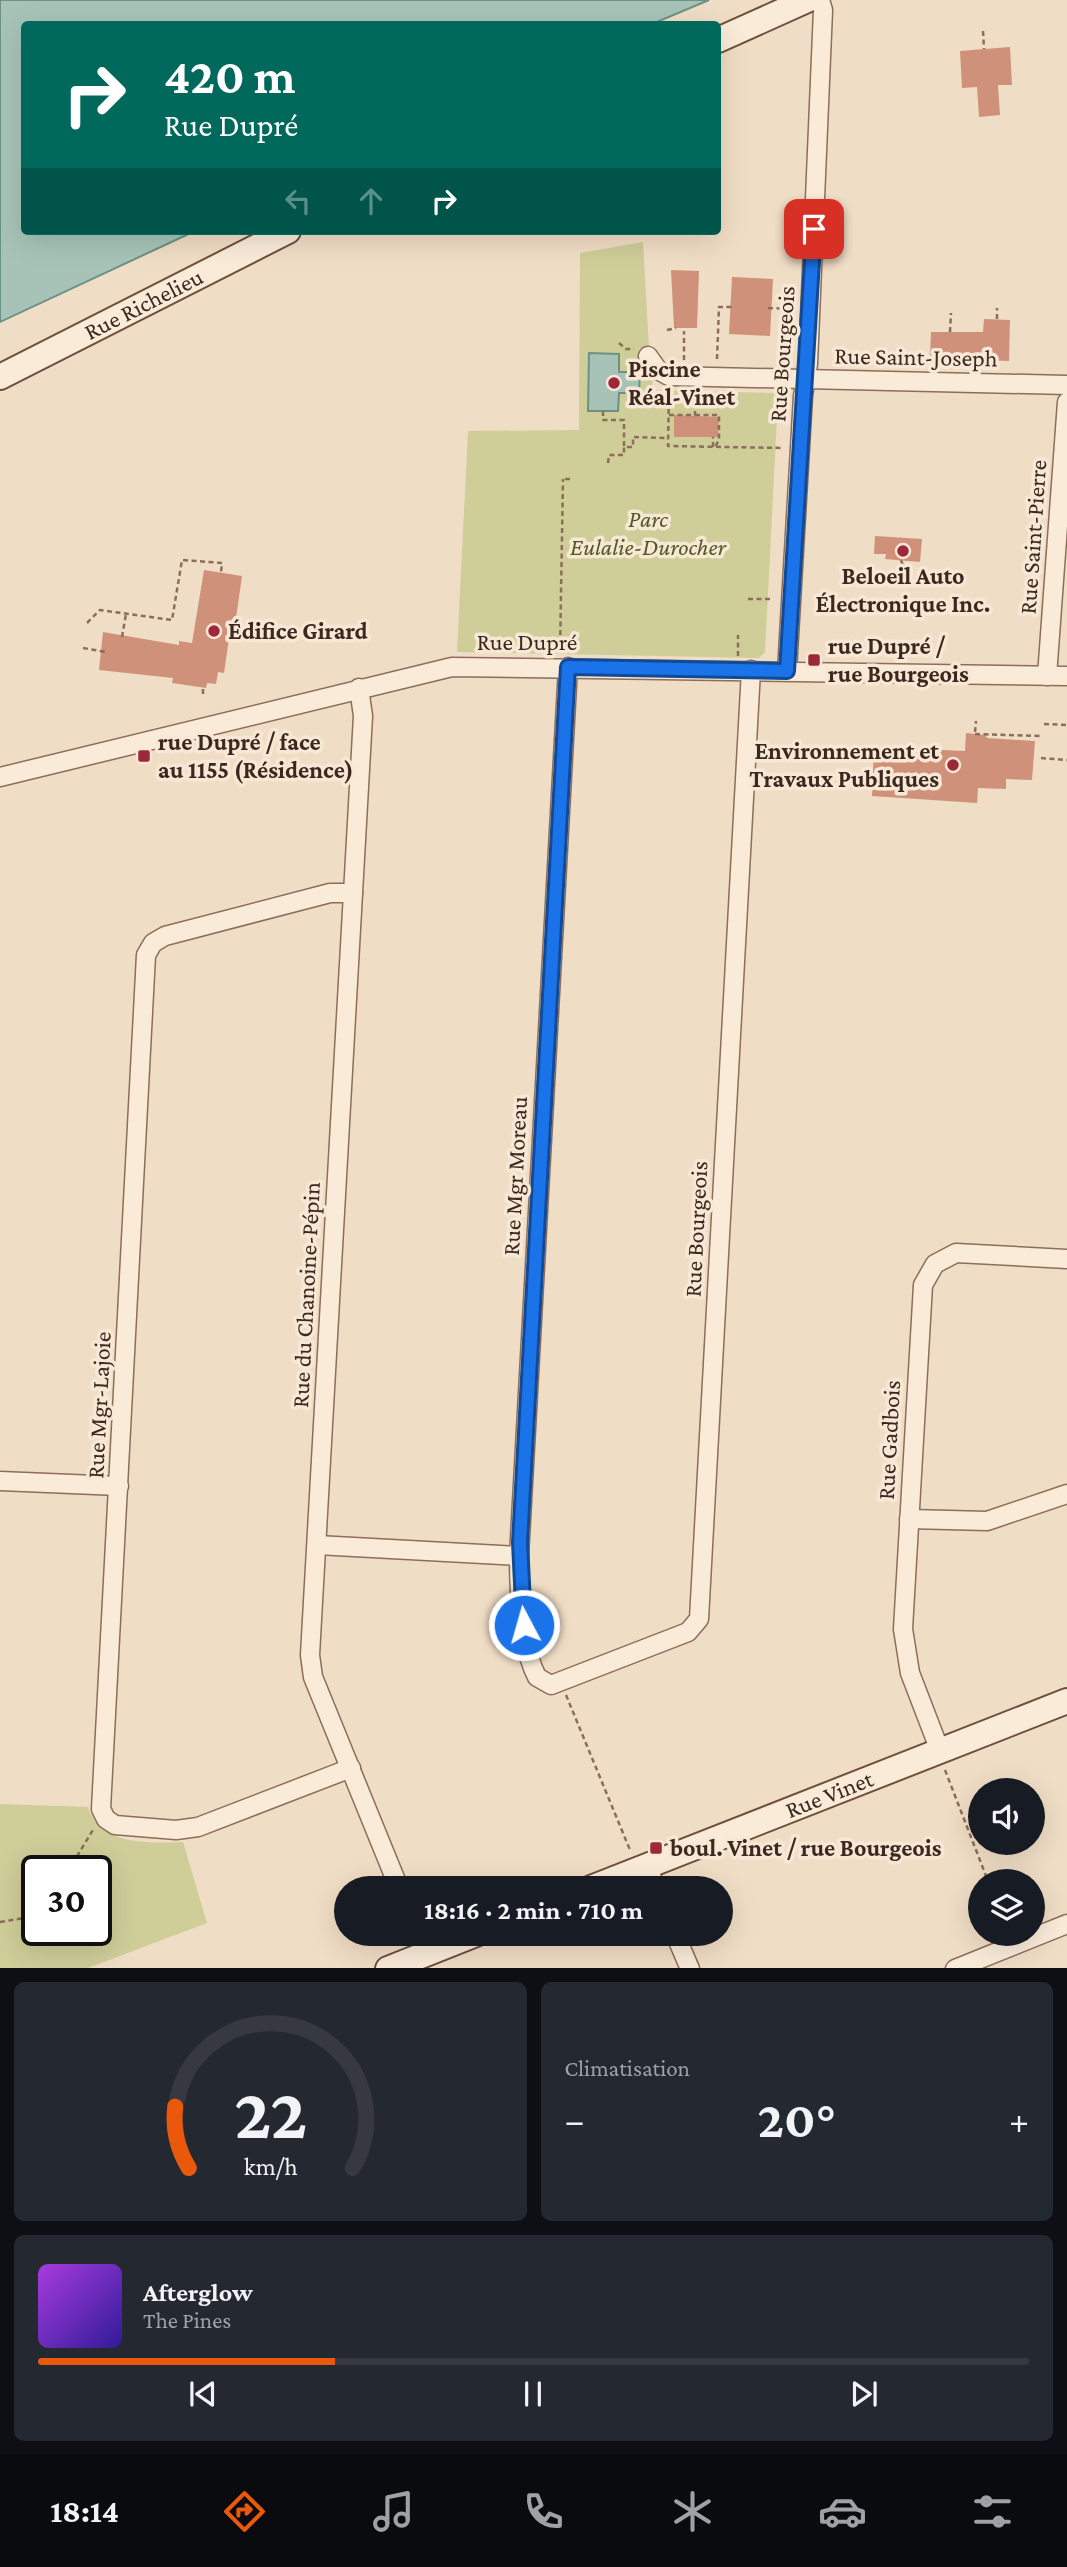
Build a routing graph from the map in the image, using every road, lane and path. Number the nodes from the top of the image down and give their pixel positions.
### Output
1 (807, 0) edge
2 (820, 0) edge
3 (983, 31) dead end
4 (721, 39) edge
5 (984, 49) dead end
6 (280, 235) edge
7 (734, 307) dead end
8 (768, 308) dead end
9 (998, 308) dead end
10 (800, 310) dead end
11 (951, 313) dead end
12 (997, 319) dead end
13 (676, 328) dead end
14 (667, 330) dead end
15 (684, 331) dead end
16 (950, 332) dead end
17 (619, 343) dead end
18 (646, 353) joint
19 (717, 359) dead end
20 (684, 365) dead end
21 (0, 377) edge
22 (807, 380) junction
23 (1067, 385) edge
24 (669, 389) dead end
25 (1067, 402) edge
26 (603, 411) dead end
27 (668, 415) junction
28 (771, 417) dead end
29 (780, 418) dead end
30 (713, 437) dead end
31 (668, 438) junction
32 (624, 447) junction
33 (714, 447) junction
34 (778, 448) dead end
35 (608, 463) dead end
36 (573, 478) dead end
37 (901, 560) dead end
38 (904, 569) dead end
39 (221, 572) dead end
40 (748, 599) dead end
41 (770, 599) dead end
42 (126, 614) junction
43 (87, 623) dead end
44 (561, 628) junction
45 (556, 629) dead end
46 (738, 635) dead end
47 (122, 637) dead end
48 (83, 648) dead end
49 (106, 652) dead end
50 (564, 661) junction
51 (745, 664) junction
52 (787, 671) junction
53 (1047, 676) junction
54 (1067, 676) edge
55 (203, 688) dead end
56 (359, 688) junction
57 (203, 694) dead end
58 (976, 721) dead end
59 (1044, 724) dead end
60 (1067, 725) edge
61 (1012, 734) junction
62 (1043, 736) dead end
63 (1011, 739) dead end
64 (1041, 758) dead end
65 (1067, 760) edge
66 (0, 777) edge
67 (353, 893) junction
68 (1067, 1259) edge
69 (0, 1481) edge
70 (119, 1486) junction
71 (1067, 1494) edge
72 (909, 1519) junction
73 (317, 1545) junction
74 (519, 1556) junction
75 (543, 1682) joint
76 (566, 1694) dead end
77 (1067, 1700) edge
78 (940, 1751) junction
79 (351, 1768) junction
80 (106, 1819) junction
81 (77, 1855) edge
82 (983, 1869) edge
83 (645, 1870) edge
84 (395, 1876) edge
85 (627, 1876) edge
86 (21, 1919) edge
87 (0, 1923) edge
88 (1067, 1924) edge
89 (419, 1946) edge
90 (680, 1946) edge
91 (389, 1968) edge
92 (690, 1968) edge
93 (957, 1968) edge

1 - 4 street
2 - 22 street, Rue Bourgeois
3 - 5 path
6 - 21 street, Rue Richelieu
7 - 19 path
8 - 10 path
9 - 12 path
11 - 16 path
13 - 14 path
15 - 20 path
17 - 18 path
18 - 22 street, Rue Saint-Joseph
22 - 23 street, Rue Saint-Joseph
22 - 52 street, Rue Bourgeois
24 - 27 path
25 - 53 street, Rue Saint-Pierre
26 - 32 path
27 - 31 path
27 - 33 path
28 - 29 path
30 - 33 path
31 - 32 path
31 - 33 path
32 - 35 path
33 - 34 path
36 - 44 path
37 - 38 path
39 - 42 path
40 - 41 path
42 - 43 path
42 - 47 path
44 - 45 path
44 - 50 path
46 - 51 path
48 - 49 path
50 - 51 street, Rue Dupré
50 - 56 street, Rue Dupré
50 - 74 street, Rue Mgr Moreau
51 - 52 street, Rue Dupré
51 - 75 street, Rue Bourgeois
52 - 53 street, Rue Dupré
53 - 54 street, Rue Dupré
55 - 57 path
56 - 66 street, Rue Dupré
56 - 67 street, Rue du Chanoine-Pépin
58 - 61 path
59 - 60 path
61 - 62 path
61 - 63 path
64 - 65 path
67 - 70 street, Rue Mgr-Lajoie
67 - 73 street, Rue du Chanoine-Pépin
68 - 72 street, Rue Gadbois
69 - 70 street
70 - 80 street, Rue Mgr-Lajoie
71 - 72 street
72 - 78 street, Rue Gadbois
73 - 74 street
73 - 79 street, Rue du Chanoine-Pépin
74 - 75 street, Rue Mgr Moreau
76 - 83 path
77 - 78 street, Rue Vinet
78 - 82 path
78 - 83 street, Rue Vinet
79 - 80 street
79 - 84 street, Rue du Chanoine-Pépin
80 - 81 path
83 - 85 street, Rue Vinet
86 - 87 path
88 - 93 street
89 - 91 street
90 - 92 street

